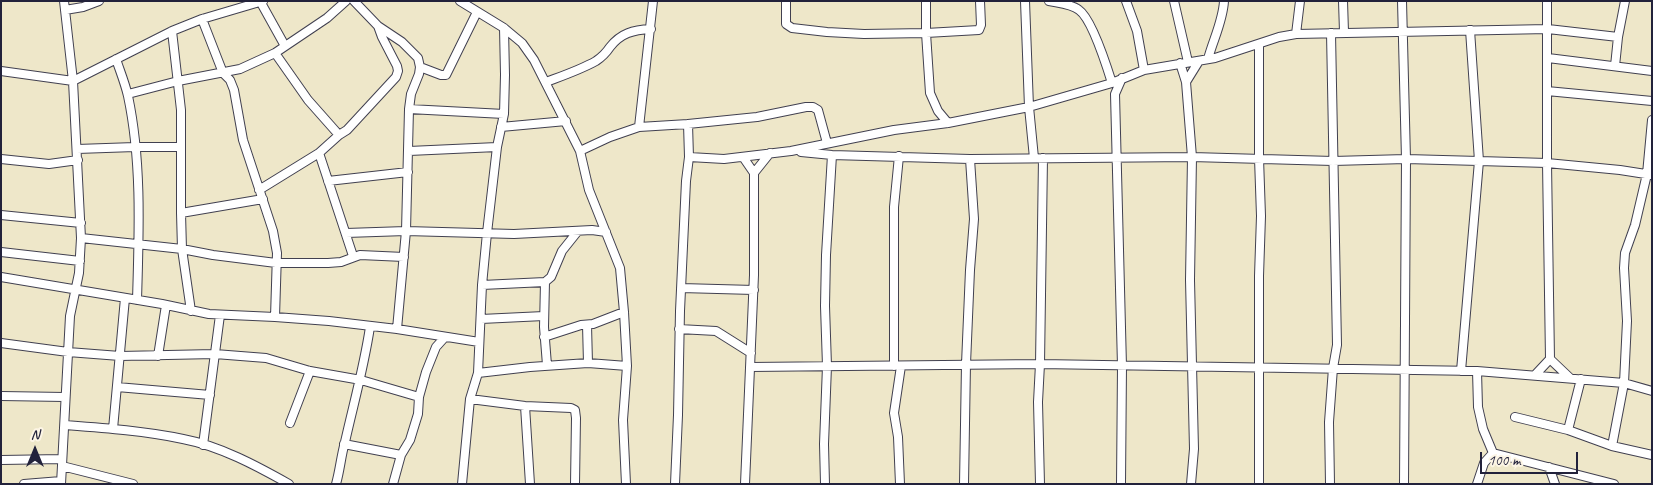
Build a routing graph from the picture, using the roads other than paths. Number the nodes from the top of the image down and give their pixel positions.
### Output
1 (64, 1) edge
2 (99, 1) edge
3 (346, 1) edge
4 (354, 1) edge
5 (460, 1) edge
6 (653, 1) edge
7 (786, 1) edge
8 (926, 1) edge
9 (980, 1) edge
10 (1026, 1) edge
11 (1049, 1) edge
12 (1126, 1) edge
13 (1174, 1) edge
14 (1224, 1) edge
15 (1300, 1) edge
16 (1344, 1) edge
17 (1402, 1) edge
18 (1547, 1) edge
19 (1625, 1) edge
20 (262, 2) edge
21 (66, 10) junction
22 (477, 12) junction
23 (202, 19) junction
24 (378, 26) junction
25 (504, 28) junction
26 (1548, 28) junction
27 (651, 29) junction
28 (1470, 30) junction
29 (172, 31) junction
30 (1344, 32) junction
31 (1403, 32) junction
32 (926, 33) junction
33 (1331, 33) junction
34 (1296, 34) junction
35 (1618, 37) junction
36 (1259, 44) junction
37 (285, 46) junction
38 (275, 53) junction
39 (1548, 58) junction
40 (116, 59) junction
41 (1208, 59) junction
42 (1199, 61) junction
43 (1184, 63) junction
44 (1615, 66) junction
45 (420, 67) junction
46 (1144, 70) junction
47 (1, 71) edge
48 (1652, 71) edge
49 (223, 73) junction
50 (1122, 78) junction
51 (73, 81) junction
52 (178, 81) junction
53 (546, 82) junction
54 (1186, 82) junction
55 (1110, 83) junction
56 (1547, 91) junction
57 (128, 94) junction
58 (1115, 94) junction
59 (1652, 101) edge
60 (1029, 107) junction
61 (409, 109) junction
62 (504, 114) junction
63 (566, 121) junction
64 (948, 122) junction
65 (1651, 123) edge
66 (688, 124) junction
67 (501, 127) junction
68 (639, 127) junction
69 (339, 135) junction
70 (827, 143) junction
71 (135, 147) junction
72 (181, 147) junction
73 (498, 147) junction
74 (77, 150) junction
75 (409, 151) junction
76 (580, 151) junction
77 (791, 151) junction
78 (319, 153) junction
79 (770, 153) junction
80 (832, 155) junction
81 (743, 156) junction
82 (899, 156) junction
83 (689, 157) junction
84 (1117, 157) junction
85 (1192, 157) junction
86 (1038, 158) junction
87 (1259, 158) junction
88 (1, 159) edge
89 (970, 159) junction
90 (1406, 159) junction
91 (78, 160) junction
92 (1333, 161) junction
93 (1479, 161) junction
94 (1547, 163) junction
95 (408, 172) junction
96 (754, 173) junction
97 (1649, 175) edge
98 (328, 181) junction
99 (259, 190) junction
100 (263, 199) junction
101 (180, 213) junction
102 (1, 215) edge
103 (600, 217) junction
104 (81, 223) junction
105 (592, 230) junction
106 (578, 231) junction
107 (406, 232) junction
108 (606, 232) junction
109 (346, 233) junction
110 (487, 233) junction
111 (81, 238) junction
112 (138, 244) junction
113 (182, 248) junction
114 (1, 252) edge
115 (353, 256) junction
116 (404, 257) junction
117 (80, 261) junction
118 (276, 263) junction
119 (1, 277) edge
120 (545, 282) junction
121 (482, 285) junction
122 (681, 288) junction
123 (76, 290) junction
124 (754, 290) junction
125 (125, 298) junction
126 (137, 300) junction
127 (166, 305) junction
128 (191, 310) junction
129 (624, 312) junction
130 (220, 315) junction
131 (544, 316) junction
132 (275, 317) junction
133 (480, 319) junction
134 (588, 325) junction
135 (370, 327) junction
136 (398, 329) junction
137 (679, 329) junction
138 (435, 335) junction
139 (445, 337) junction
140 (544, 338) junction
141 (479, 342) junction
142 (1, 343) edge
143 (436, 346) junction
144 (68, 352) junction
145 (751, 353) junction
146 (216, 354) junction
147 (120, 356) junction
148 (158, 356) junction
149 (1550, 359) junction
150 (588, 363) junction
151 (966, 364) junction
152 (1040, 364) junction
153 (547, 366) junction
154 (627, 366) junction
155 (828, 366) junction
156 (898, 366) junction
157 (1122, 366) junction
158 (750, 367) junction
159 (1259, 367) junction
160 (1192, 368) junction
161 (1333, 368) junction
162 (310, 370) junction
163 (1406, 370) junction
164 (1461, 371) junction
165 (1477, 371) junction
166 (478, 373) junction
167 (1535, 375) junction
168 (1570, 378) junction
169 (1581, 379) junction
170 (360, 380) junction
171 (1652, 381) edge
172 (1624, 383) junction
173 (116, 387) junction
174 (1650, 391) edge
175 (210, 395) junction
176 (1, 396) edge
177 (65, 397) junction
178 (419, 397) junction
179 (470, 399) junction
180 (526, 406) junction
181 (1516, 416) dead end
182 (290, 423) dead end
183 (65, 425) junction
184 (113, 429) junction
185 (1568, 430) junction
186 (203, 444) junction
187 (344, 444) junction
188 (1612, 446) junction
189 (1493, 453) junction
190 (401, 455) junction
191 (1652, 455) edge
192 (1, 460) edge
193 (62, 463) junction
194 (1549, 467) junction
195 (1564, 471) junction
196 (61, 482) edge
197 (1554, 483) edge
198 (24, 484) edge
199 (133, 484) edge
200 (289, 484) edge
201 (336, 484) edge
202 (393, 484) edge
203 (462, 484) edge
204 (530, 484) edge
205 (574, 484) edge
206 (626, 484) edge
207 (675, 484) edge
208 (745, 484) edge
209 (825, 484) edge
210 (900, 484) edge
211 (964, 484) edge
212 (1040, 484) edge
213 (1120, 484) edge
214 (1191, 484) edge
215 (1259, 484) edge
216 (1330, 484) edge
217 (1404, 484) edge
218 (1477, 484) edge
219 (1614, 484) edge

1 - 21 street
2 - 21 street
3 - 37 street
4 - 24 street
5 - 22 street
6 - 27 street
7 - 32 street
8 - 32 street
9 - 32 street
10 - 60 street
11 - 55 street
12 - 46 street
13 - 43 street
14 - 41 street
15 - 34 street
16 - 30 street
17 - 31 street
18 - 26 street
19 - 35 street
20 - 23 street
20 - 37 street
21 - 51 street
22 - 25 street
22 - 45 street
23 - 29 street
23 - 49 street
24 - 45 street
24 - 69 street
25 - 53 street
25 - 62 street
26 - 28 street
26 - 35 street
26 - 39 street
27 - 53 street
27 - 68 street
28 - 31 street
28 - 93 street
29 - 40 street
29 - 52 street
30 - 31 street
30 - 33 street
31 - 90 street
32 - 64 street
33 - 34 street
33 - 92 street
34 - 36 street
35 - 44 street
36 - 41 street
36 - 87 street
37 - 38 street
38 - 49 street
38 - 69 street
39 - 44 street
39 - 56 street
40 - 51 street
40 - 57 street
41 - 42 street
42 - 43 street
42 - 54 street
43 - 46 street
43 - 54 street
44 - 48 street
45 - 61 street
46 - 50 street
47 - 51 street
49 - 52 street
49 - 99 street
50 - 55 street
50 - 58 street
51 - 74 street
52 - 57 street
52 - 72 street
53 - 63 street
54 - 85 street
55 - 58 street
55 - 60 street
56 - 59 street
56 - 94 street
57 - 71 street
58 - 84 street
60 - 64 street
60 - 86 street
61 - 62 street
61 - 75 street
62 - 67 street
63 - 67 street
63 - 76 street
64 - 70 street
65 - 97 street
66 - 68 street
66 - 70 street
66 - 83 street
67 - 73 street
68 - 76 street
69 - 78 street
70 - 77 street
71 - 72 street
71 - 74 street
71 - 112 street
72 - 101 street
73 - 75 street
73 - 110 street
74 - 91 street
75 - 95 street
76 - 103 street
77 - 79 street
77 - 80 street
78 - 98 street
78 - 99 street
79 - 81 street
79 - 96 street
80 - 82 street
80 - 155 street
81 - 83 street
81 - 96 street
82 - 89 street
82 - 156 street
83 - 122 street
84 - 85 street
84 - 86 street
84 - 157 street
85 - 87 street
85 - 160 street
86 - 89 street
86 - 152 street
87 - 92 street
87 - 159 street
88 - 91 street
89 - 151 street
90 - 92 street
90 - 93 street
90 - 163 street
91 - 104 street
92 - 161 street
93 - 94 street
93 - 164 street
94 - 97 street
94 - 149 street
95 - 98 street
95 - 107 street
96 - 124 street
97 - 172 street
98 - 109 street
99 - 100 street
100 - 101 street
100 - 118 street
101 - 113 street
102 - 104 street
103 - 105 street
103 - 108 street
104 - 111 street
105 - 106 street
105 - 108 street
106 - 110 street
106 - 120 street
107 - 109 street
107 - 110 street
107 - 116 street
108 - 129 street
109 - 115 street
110 - 121 street
111 - 112 street
111 - 117 street
112 - 113 street
112 - 126 street
113 - 118 street
113 - 128 street
114 - 117 street
115 - 116 street
115 - 118 street
116 - 136 street
117 - 123 street
118 - 132 street
119 - 123 street
120 - 121 street
120 - 131 street
121 - 133 street
122 - 124 street
122 - 137 street
123 - 125 street
123 - 144 street
124 - 145 street
125 - 126 street
125 - 147 street
126 - 127 street
127 - 128 street
127 - 148 street
128 - 130 street
129 - 134 street
129 - 154 street
130 - 132 street
130 - 146 street
131 - 133 street
131 - 140 street
132 - 135 street
133 - 141 street
134 - 140 street
134 - 150 street
135 - 136 street
135 - 170 street
136 - 138 street
137 - 145 street
137 - 207 street
138 - 139 street
138 - 143 street
139 - 141 street
139 - 143 street
140 - 153 street
141 - 166 street
142 - 144 street
143 - 178 street
144 - 147 street
144 - 177 street
145 - 158 street
146 - 148 street
146 - 162 street
146 - 175 street
147 - 148 street
147 - 173 street
149 - 167 street
149 - 168 street
150 - 153 street
150 - 154 street
151 - 152 street
151 - 156 street
151 - 211 street
152 - 157 street
152 - 212 street
153 - 166 street
154 - 206 street
155 - 156 street
155 - 158 street
155 - 209 street
156 - 210 street
157 - 160 street
157 - 213 street
158 - 208 street
159 - 160 street
159 - 161 street
159 - 215 street
160 - 214 street
161 - 163 street
161 - 216 street
162 - 170 street
162 - 182 street
163 - 164 street
163 - 217 street
164 - 165 street
165 - 167 street
165 - 189 street
166 - 179 street
167 - 168 street
168 - 169 street
169 - 172 street
169 - 185 street
170 - 178 street
170 - 187 street
171 - 174 street
172 - 174 street
172 - 188 street
173 - 175 street
173 - 184 street
175 - 186 street
176 - 177 street
177 - 183 street
178 - 190 street
179 - 180 street
179 - 203 street
180 - 204 street
180 - 205 street
181 - 185 street
183 - 184 street
183 - 193 street
184 - 186 street
185 - 188 street
186 - 200 street
187 - 190 street
187 - 201 street
188 - 191 street
189 - 194 street
189 - 218 street
190 - 202 street
192 - 193 street
193 - 196 street
193 - 199 street
194 - 195 street
194 - 197 street
195 - 197 street
195 - 219 street
196 - 198 street

